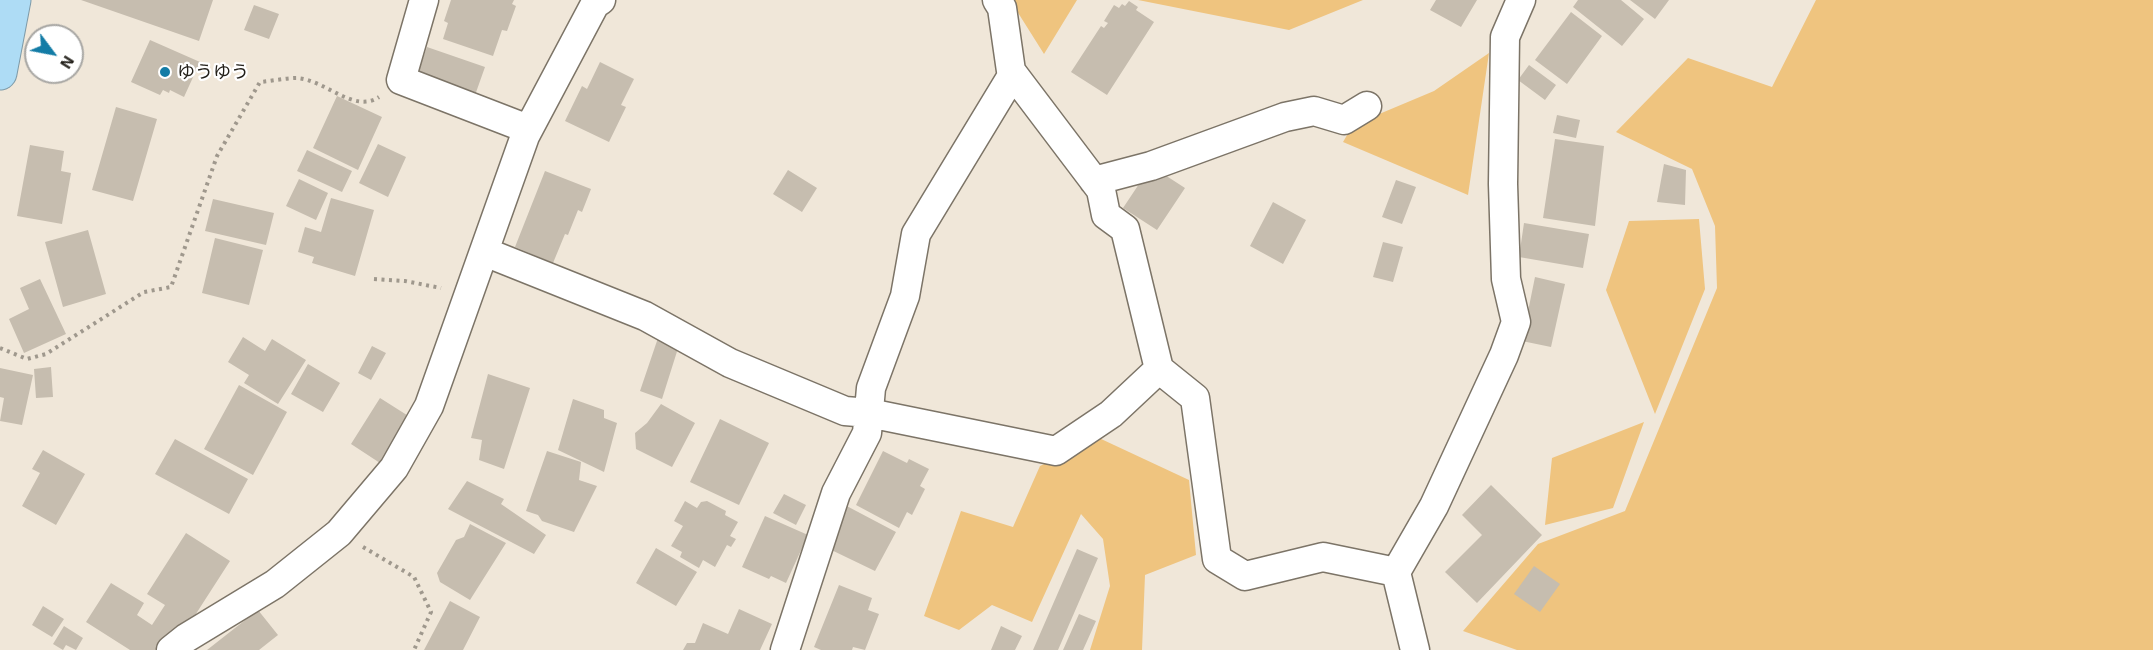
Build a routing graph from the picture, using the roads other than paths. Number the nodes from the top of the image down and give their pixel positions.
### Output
1 (14, 0) edge
2 (424, 0) edge
3 (601, 0) edge
4 (997, 0) edge
5 (1521, 0) edge
6 (0, 74) edge
7 (1013, 74) junction
8 (1367, 106) dead end
9 (528, 129) junction
10 (1094, 181) junction
11 (485, 252) junction
12 (1159, 369) junction
13 (869, 413) junction
14 (1396, 572) junction
15 (171, 650) edge
16 (786, 650) edge
17 (1415, 650) edge

1 - 6 highway
2 - 9 street
3 - 9 street
4 - 7 street
5 - 14 street
7 - 10 street
7 - 13 street
8 - 10 street
9 - 11 street
10 - 12 street
11 - 13 street
11 - 15 street
12 - 13 street
12 - 14 street
13 - 16 street
14 - 17 street

